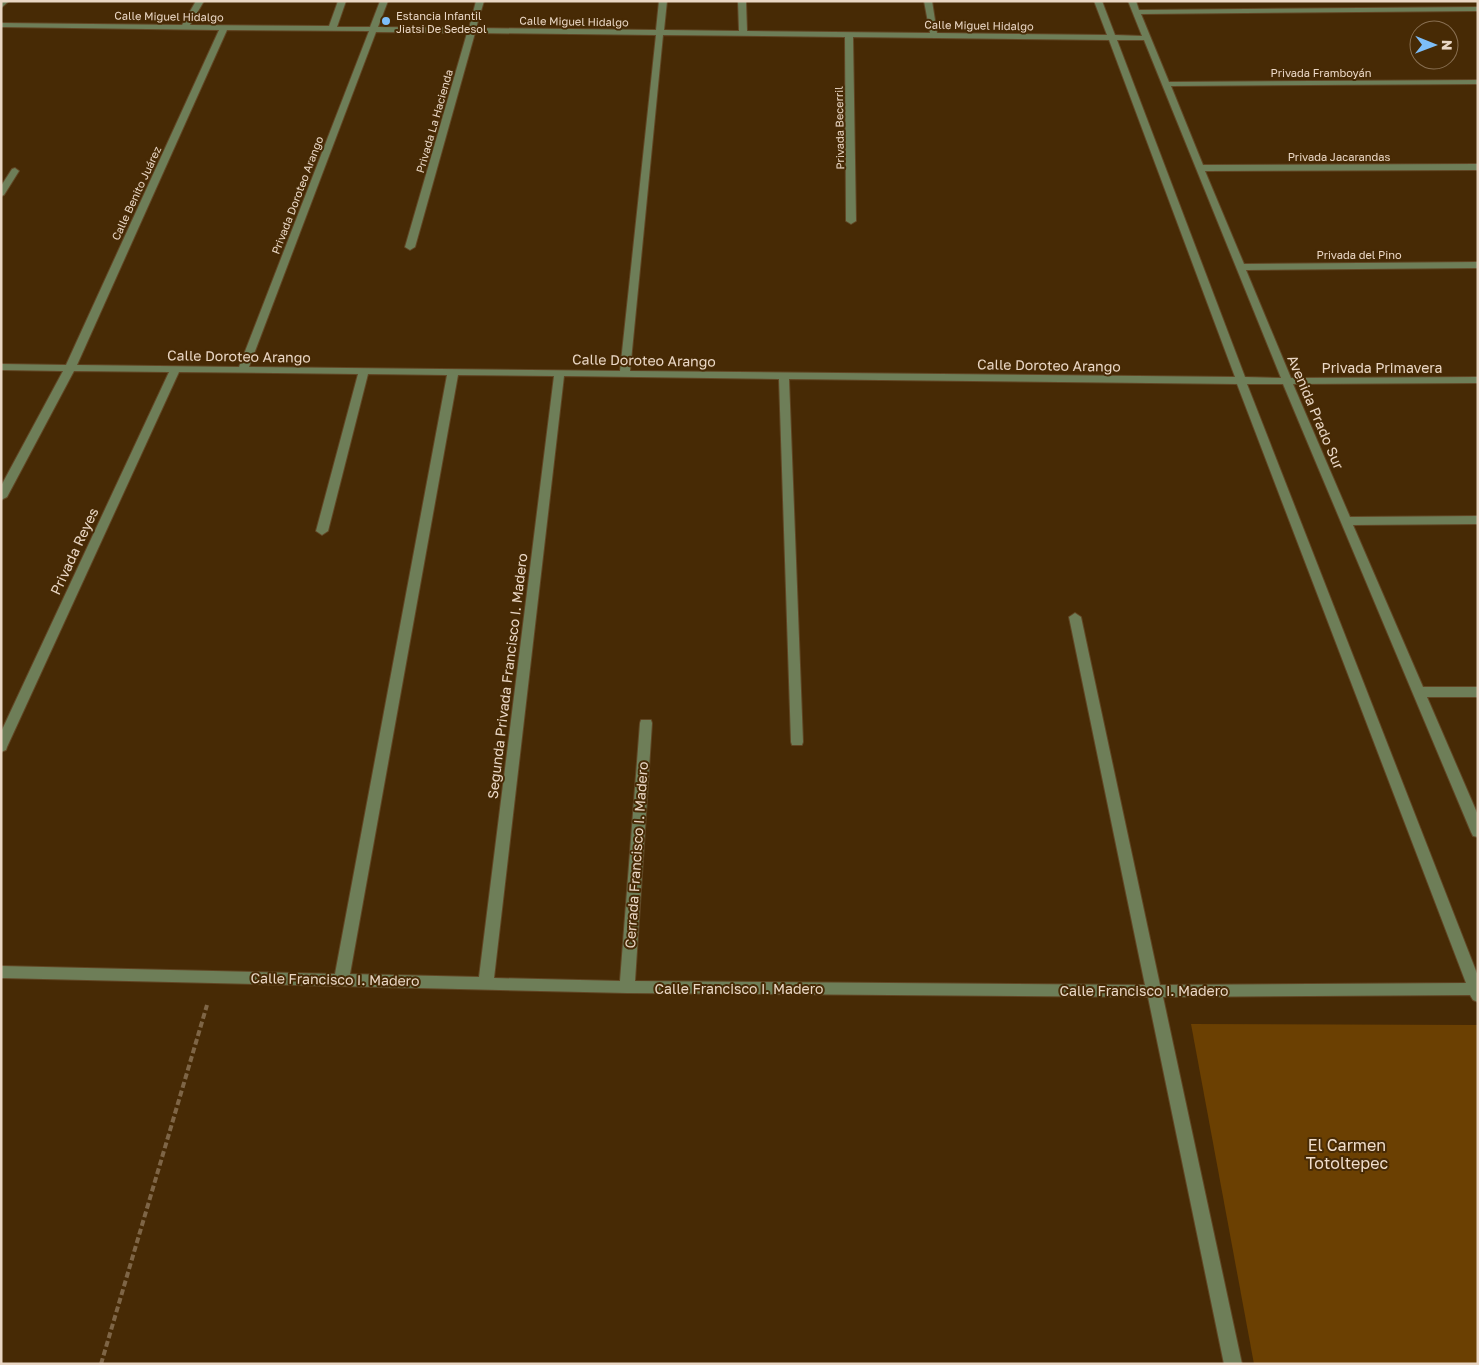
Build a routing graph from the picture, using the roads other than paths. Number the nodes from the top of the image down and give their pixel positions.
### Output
1 (5, 1) edge
2 (200, 1) edge
3 (342, 1) edge
4 (384, 1) edge
5 (480, 1) edge
6 (663, 1) edge
7 (742, 1) edge
8 (928, 1) edge
9 (1098, 1) edge
10 (1132, 1) edge
11 (1, 6) edge
12 (1478, 9) edge
13 (1137, 12) junction
14 (1, 25) edge
15 (185, 27) junction
16 (224, 28) junction
17 (332, 29) junction
18 (373, 29) junction
19 (471, 30) junction
20 (660, 34) junction
21 (743, 34) junction
22 (849, 35) junction
23 (934, 36) junction
24 (1112, 38) junction
25 (1147, 38) junction
26 (1478, 82) edge
27 (1165, 84) junction
28 (1478, 167) edge
29 (1200, 168) junction
30 (15, 171) dead end
31 (1, 193) edge
32 (851, 221) dead end
33 (410, 247) dead end
34 (1478, 265) edge
35 (1241, 267) junction
36 (1, 367) edge
37 (70, 368) junction
38 (175, 368) junction
39 (243, 370) junction
40 (364, 371) junction
41 (559, 373) junction
42 (625, 374) junction
43 (784, 376) junction
44 (452, 377) junction
45 (1478, 380) edge
46 (1241, 381) junction
47 (1287, 382) junction
48 (1, 497) edge
49 (1345, 520) junction
50 (1478, 520) edge
51 (322, 531) dead end
52 (1075, 617) dead end
53 (1418, 692) junction
54 (1478, 692) edge
55 (646, 723) dead end
56 (797, 742) dead end
57 (1, 747) edge
58 (1478, 832) edge
59 (1, 972) edge
60 (341, 980) junction
61 (486, 983) junction
62 (627, 987) junction
63 (1153, 991) junction
64 (1477, 992) edge
65 (1233, 1364) edge

1 - 11 street
2 - 15 street
3 - 17 street
4 - 18 street, Privada Doroteo Arango
5 - 19 street, Privada La Hacienda
6 - 20 street
7 - 21 street
8 - 23 street
9 - 24 street
10 - 13 street, Avenida Prado Sur
12 - 13 street
13 - 25 street, Avenida Prado Sur
14 - 15 street, Calle Miguel Hidalgo
15 - 16 street, Calle Miguel Hidalgo
16 - 17 street, Calle Miguel Hidalgo
16 - 37 street, Calle Benito Juárez
17 - 18 street, Calle Miguel Hidalgo
18 - 19 street, Calle Miguel Hidalgo
18 - 39 street, Privada Doroteo Arango
19 - 20 street, Calle Miguel Hidalgo
19 - 33 street, Privada La Hacienda
20 - 21 street, Calle Miguel Hidalgo
20 - 42 street
21 - 22 street, Calle Miguel Hidalgo
22 - 23 street, Calle Miguel Hidalgo
22 - 32 street, Privada Becerril
23 - 24 street, Calle Miguel Hidalgo
24 - 25 street, Calle Miguel Hidalgo
24 - 46 street
25 - 27 street, Avenida Prado Sur
26 - 27 street, Privada Framboyán
27 - 29 street, Avenida Prado Sur
28 - 29 street, Privada Jacarandas
29 - 35 street, Avenida Prado Sur
30 - 31 street
34 - 35 street, Privada del Pino
35 - 47 street, Avenida Prado Sur
36 - 37 street, Calle Doroteo Arango
37 - 38 street, Calle Doroteo Arango
37 - 48 street, Calle Benito Juárez
38 - 39 street, Calle Doroteo Arango
38 - 57 street, Privada Reyes
39 - 40 street, Calle Doroteo Arango
40 - 44 street, Calle Doroteo Arango
40 - 51 street
41 - 42 street, Calle Doroteo Arango
41 - 44 street, Calle Doroteo Arango
41 - 61 street, Segunda Privada Francisco I. Madero
42 - 43 street, Calle Doroteo Arango
43 - 46 street, Calle Doroteo Arango
43 - 56 street
44 - 60 street
45 - 47 street, Privada Primavera
46 - 47 street, Calle Doroteo Arango
46 - 64 street
47 - 49 street, Avenida Prado Sur
49 - 50 street
49 - 53 street, Avenida Prado Sur
52 - 63 street
53 - 54 street
53 - 58 street, Avenida Prado Sur
55 - 62 street, Cerrada Francisco I. Madero
59 - 60 street, Calle Francisco I. Madero
60 - 61 street, Calle Francisco I. Madero
61 - 62 street, Calle Francisco I. Madero
62 - 63 street, Calle Francisco I. Madero
63 - 64 street, Calle Francisco I. Madero
63 - 65 street

